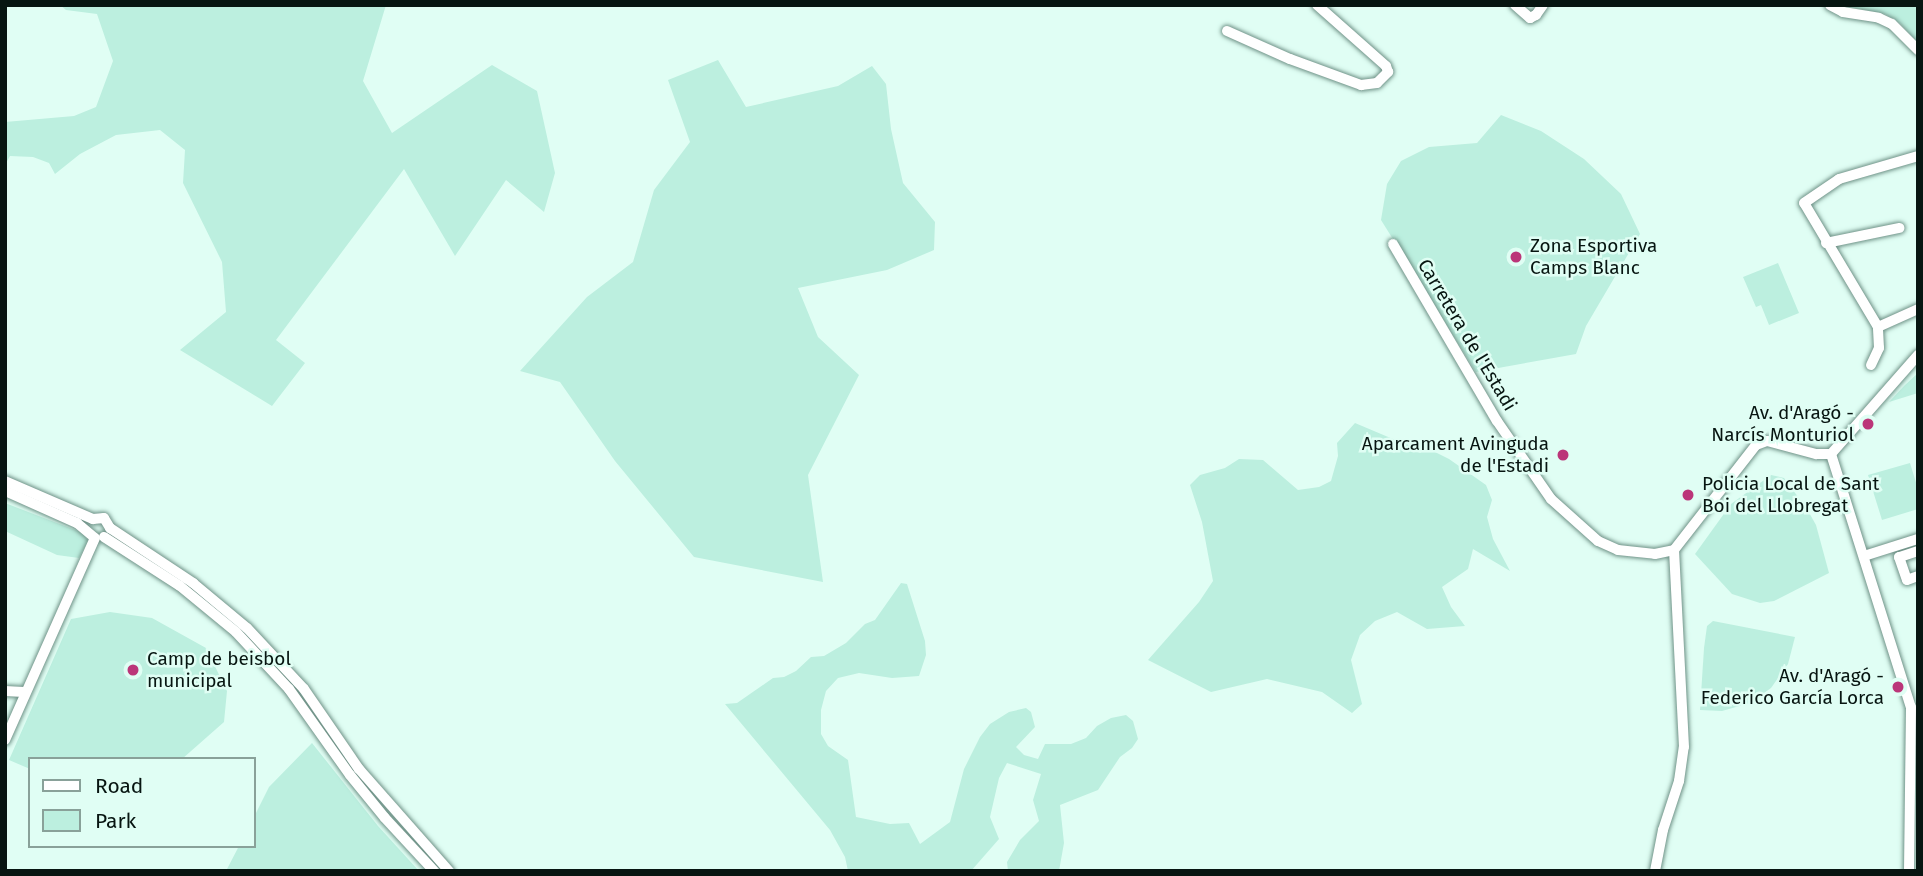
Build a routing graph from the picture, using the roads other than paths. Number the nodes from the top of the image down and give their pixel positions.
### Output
1 (1317, 5) edge
2 (1515, 5) edge
3 (1543, 5) edge
4 (1830, 5) edge
5 (1227, 31) dead end
6 (1918, 50) edge
7 (1918, 156) edge
8 (1899, 228) dead end
9 (1826, 243) junction
10 (1392, 244) dead end
11 (1918, 309) edge
12 (1878, 327) junction
13 (1918, 355) edge
14 (1871, 365) dead end
15 (1831, 454) junction
16 (5, 481) edge
17 (5, 491) edge
18 (93, 519) junction
19 (99, 533) junction
20 (1918, 540) edge
21 (1674, 550) junction
22 (1918, 551) edge
23 (1864, 556) junction
24 (1918, 576) edge
25 (5, 691) edge
26 (24, 692) junction
27 (1915, 721) edge
28 (5, 740) edge
29 (355, 772) junction
30 (434, 871) edge
31 (449, 871) edge
32 (1655, 871) edge
33 (1909, 871) edge

1 - 5 street
2 - 3 street
4 - 6 street
7 - 9 street
8 - 9 street
9 - 12 street
10 - 21 street, Carretera de l'Estadi
11 - 12 street
12 - 14 street
13 - 15 street
15 - 21 street
15 - 23 street
16 - 18 street
17 - 19 street
18 - 19 street
18 - 19 street
19 - 26 street
19 - 29 street
20 - 23 street
21 - 32 street
22 - 24 street
23 - 27 street
25 - 26 street
26 - 28 street
27 - 33 street
29 - 30 street
29 - 31 street

